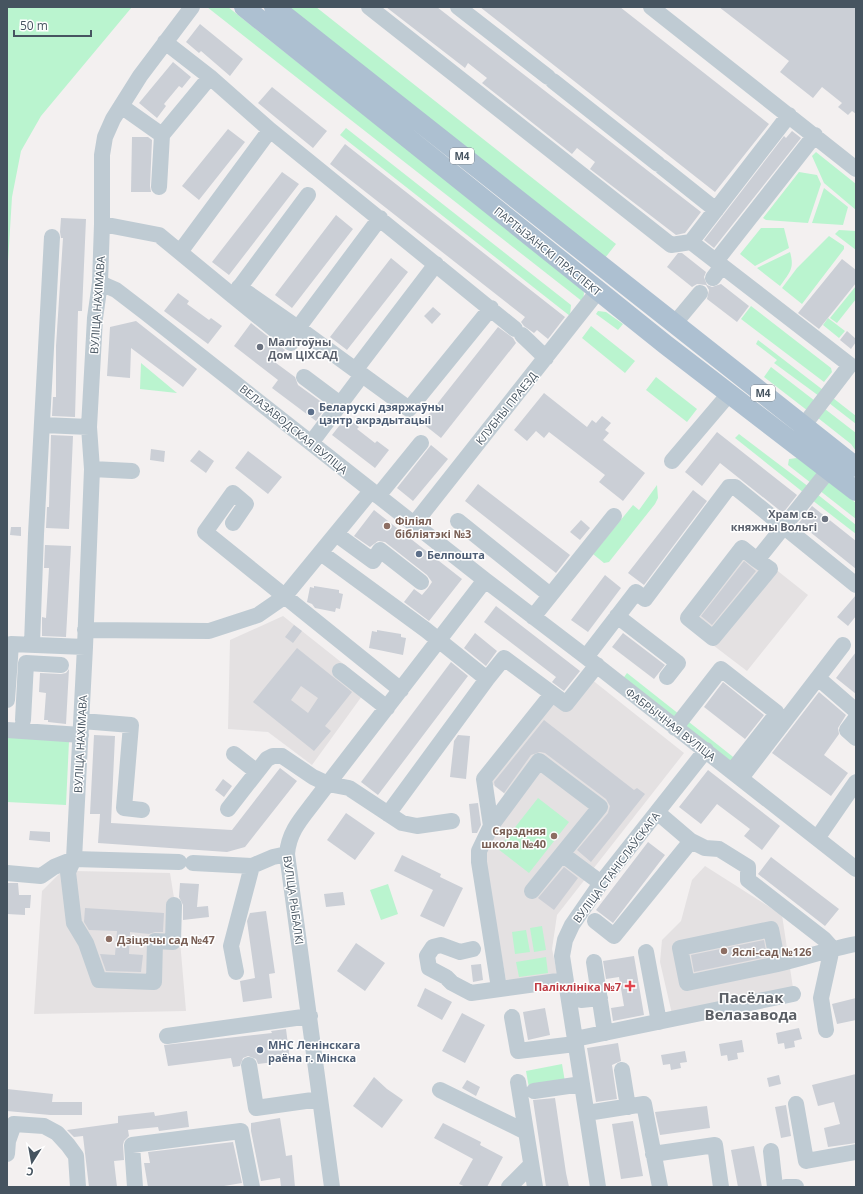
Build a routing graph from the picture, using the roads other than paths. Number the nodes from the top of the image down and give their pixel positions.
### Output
1 (192, 7) edge
2 (244, 7) edge
3 (274, 7) edge
4 (369, 7) edge
5 (458, 7) edge
6 (650, 7) edge
7 (165, 42) junction
8 (210, 77) junction
9 (121, 106) junction
10 (789, 115) junction
11 (270, 130) junction
12 (162, 135) junction
13 (815, 135) junction
14 (856, 169) edge
15 (158, 187) dead end
16 (505, 191) junction
17 (308, 195) dead end
18 (491, 205) junction
19 (716, 210) junction
20 (380, 218) junction
21 (102, 224) junction
22 (52, 237) dead end
23 (691, 242) junction
24 (180, 252) junction
25 (436, 264) junction
26 (717, 269) junction
27 (612, 274) junction
28 (100, 283) junction
29 (598, 291) junction
30 (236, 292) junction
31 (700, 293) dead end
32 (491, 308) junction
33 (675, 324) junction
34 (300, 329) junction
35 (546, 358) junction
36 (853, 362) edge
37 (359, 372) junction
38 (304, 377) dead end
39 (729, 394) junction
40 (340, 404) junction
41 (42, 425) junction
42 (804, 425) junction
43 (89, 427) junction
44 (311, 443) junction
45 (421, 443) dead end
46 (672, 461) dead end
47 (856, 467) edge
48 (92, 469) junction
49 (828, 470) junction
50 (132, 471) dead end
51 (856, 491) edge
52 (374, 493) junction
53 (614, 516) dead end
54 (458, 521) dead end
55 (233, 524) dead end
56 (414, 524) junction
57 (785, 526) junction
58 (336, 534) junction
59 (320, 553) junction
60 (757, 560) junction
61 (485, 580) junction
62 (422, 582) dead end
63 (856, 585) edge
64 (550, 595) junction
65 (284, 597) junction
66 (617, 616) junction
67 (533, 617) junction
68 (86, 630) junction
69 (438, 641) junction
70 (32, 644) junction
71 (843, 645) dead end
72 (85, 647) junction
73 (592, 661) junction
74 (61, 665) dead end
75 (340, 671) dead end
76 (667, 677) dead end
77 (818, 678) junction
78 (487, 679) junction
79 (401, 690) junction
80 (552, 694) junction
81 (7, 700) edge
82 (387, 708) junction
83 (7, 709) edge
84 (856, 711) edge
85 (856, 718) edge
86 (81, 728) junction
87 (675, 728) junction
88 (7, 730) edge
89 (856, 738) edge
90 (706, 750) junction
91 (234, 754) dead end
92 (257, 772) junction
93 (736, 775) junction
94 (856, 782) edge
95 (328, 784) junction
96 (228, 809) dead end
97 (142, 810) dead end
98 (658, 812) junction
99 (388, 814) junction
100 (452, 821) dead end
101 (491, 826) junction
102 (818, 838) junction
103 (691, 841) junction
104 (287, 854) junction
105 (562, 854) junction
106 (74, 859) junction
107 (252, 866) junction
108 (856, 868) edge
109 (7, 873) edge
110 (601, 883) junction
111 (532, 891) dead end
112 (174, 905) dead end
113 (595, 921) dead end
114 (856, 944) edge
115 (832, 948) junction
116 (473, 949) dead end
117 (646, 952) dead end
118 (594, 962) dead end
119 (778, 964) junction
120 (236, 972) dead end
121 (565, 980) junction
122 (499, 988) junction
123 (793, 994) dead end
124 (600, 998) junction
125 (582, 1000) dead end
126 (310, 1016) junction
127 (512, 1017) dead end
128 (658, 1022) junction
129 (826, 1030) dead end
130 (605, 1033) junction
131 (167, 1036) dead end
132 (575, 1042) junction
133 (249, 1065) dead end
134 (622, 1070) dead end
135 (518, 1082) dead end
136 (582, 1084) junction
137 (440, 1090) dead end
138 (534, 1091) dead end
139 (320, 1099) junction
140 (796, 1104) dead end
141 (628, 1107) junction
142 (587, 1113) junction
143 (526, 1132) junction
144 (772, 1151) dead end
145 (856, 1152) edge
146 (7, 1154) edge
147 (653, 1154) junction
148 (531, 1165) junction
149 (78, 1187) edge
150 (134, 1187) edge
151 (252, 1187) edge
152 (332, 1187) edge
153 (509, 1187) edge
154 (535, 1187) edge
155 (598, 1187) edge
156 (659, 1187) edge
157 (721, 1187) edge
158 (775, 1187) edge
159 (786, 1187) edge
160 (796, 1187) edge

1 - 7 street, ВУЛІЦА НАХІМАВА
2 - 18 main road, ПАРТЫЗАНСКІ ПРАСПЕКТ / М4
3 - 16 main road, ПАРТЫЗАНСКІ ПРАСПЕКТ / М4
4 - 23 street
5 - 19 street
6 - 10 street
7 - 8 street
7 - 9 street, ВУЛІЦА НАХІМАВА
8 - 11 street
8 - 12 street
9 - 12 street
9 - 21 street, ВУЛІЦА НАХІМАВА
10 - 13 street
10 - 19 street
11 - 20 street
11 - 24 street
12 - 15 street
13 - 14 street
13 - 26 street
16 - 18 main road
16 - 27 main road, ПАРТЫЗАНСКІ ПРАСПЕКТ / М4
17 - 30 street
18 - 29 main road, ПАРТЫЗАНСКІ ПРАСПЕКТ / М4
19 - 23 street
20 - 25 street
20 - 34 street
21 - 24 street
21 - 28 street, ВУЛІЦА НАХІМАВА
22 - 41 street
23 - 26 street
24 - 30 street
25 - 32 street
25 - 37 street
26 - 36 street
27 - 29 main road
27 - 33 main road, ПАРТЫЗАНСКІ ПРАСПЕКТ / М4
28 - 43 street, ВУЛІЦА НАХІМАВА
28 - 44 street, ВЕЛАЗАВОДСКАЯ ВУЛІЦА
29 - 35 street, КЛУБНЫ ПРАЕЗД
29 - 39 main road, ПАРТЫЗАНСКІ ПРАСПЕКТ / М4
30 - 34 street
31 - 33 street
32 - 35 street
32 - 37 street
33 - 42 main road, ПАРТЫЗАНСКІ ПРАСПЕКТ / М4
34 - 37 street
35 - 56 street, КЛУБНЫ ПРАЕЗД
36 - 42 street
37 - 40 street
38 - 40 street
39 - 46 street
39 - 49 main road, ПАРТЫЗАНСКІ ПРАСПЕКТ / М4
40 - 44 street
41 - 43 street
41 - 70 street
42 - 47 main road, ПАРТЫЗАНСКІ ПРАСПЕКТ / М4
43 - 48 street, ВУЛІЦА НАХІМАВА
44 - 52 street, ВЕЛАЗАВОДСКАЯ ВУЛІЦА
45 - 52 street
48 - 50 street
48 - 68 street, ВУЛІЦА НАХІМАВА
49 - 51 main road, ПАРТЫЗАНСКІ ПРАСПЕКТ / М4
49 - 57 street
52 - 56 street, ВЕЛАЗАВОДСКАЯ ВУЛІЦА
52 - 58 street
53 - 64 street
54 - 64 street
55 - 65 street
56 - 61 street, ВЕЛАЗАВОДСКАЯ ВУЛІЦА
57 - 60 street
57 - 63 street
57 - 66 street
58 - 59 street
58 - 62 street
59 - 65 street
59 - 69 street
60 - 60 street
61 - 67 street, ФАБРЫЧНАЯ ВУЛІЦА
61 - 69 street, ВУЛІЦА РЫБАЛКІ
64 - 67 street
65 - 68 street
65 - 79 street
66 - 73 street
66 - 76 street
67 - 73 street, ФАБРЫЧНАЯ ВУЛІЦА
68 - 72 street, ВУЛІЦА НАХІМАВА
69 - 78 street
69 - 79 street, ВУЛІЦА РЫБАЛКІ
70 - 72 street
70 - 81 street
71 - 77 street
72 - 86 street, ВУЛІЦА НАХІМАВА
73 - 80 street
73 - 87 street, ФАБРЫЧНАЯ ВУЛІЦА
74 - 83 street
75 - 82 street
77 - 84 street
77 - 93 street
78 - 80 street
78 - 99 street
79 - 82 street, ВУЛІЦА РЫБАЛКІ
80 - 101 street
82 - 95 street, ВУЛІЦА РЫБАЛКІ
85 - 89 street
86 - 88 street
86 - 97 street
86 - 106 street, ВУЛІЦА НАХІМАВА
87 - 90 street, ФАБРЫЧНАЯ ВУЛІЦА
87 - 93 street
90 - 93 street, ФАБРЫЧНАЯ ВУЛІЦА
90 - 98 street, ВУЛІЦА СТАНІСЛАЎСКАГА
91 - 92 street
92 - 95 street
92 - 96 street
93 - 102 street, ФАБРЫЧНАЯ ВУЛІЦА
94 - 102 street
95 - 99 street
95 - 104 street, ВУЛІЦА РЫБАЛКІ
98 - 103 street
98 - 110 street, ВУЛІЦА СТАНІСЛАЎСКАГА
99 - 100 street
101 - 105 street
101 - 122 street
102 - 108 street, ФАБРЫЧНАЯ ВУЛІЦА
103 - 113 street
103 - 115 street
104 - 107 street
104 - 126 street, ВУЛІЦА РЫБАЛКІ
105 - 110 street
105 - 111 street
106 - 107 street
106 - 109 street
106 - 112 street, ВУЛІЦА НАХІМАВА
107 - 120 street
110 - 121 street, ВУЛІЦА СТАНІСЛАЎСКАГА
114 - 115 street
115 - 119 street
115 - 129 street
116 - 122 street
117 - 128 street
118 - 124 street
119 - 119 street
121 - 122 street
121 - 132 street, ВУЛІЦА СТАНІСЛАЎСКАГА
123 - 128 street
124 - 125 street
124 - 130 street
126 - 131 street
126 - 139 street, ВУЛІЦА РЫБАЛКІ
127 - 132 street
128 - 130 street
130 - 132 street
132 - 136 street, ВУЛІЦА СТАНІСЛАЎСКАГА
133 - 139 street
134 - 141 street
135 - 143 street
136 - 138 street
136 - 142 street, ВУЛІЦА СТАНІСЛАЎСКАГА
137 - 143 street
139 - 152 street, ВУЛІЦА РЫБАЛКІ
140 - 145 street
141 - 142 street
141 - 147 street
142 - 155 street, ВУЛІЦА СТАНІСЛАЎСКАГА
143 - 148 street
144 - 158 street
146 - 149 street
147 - 156 street
147 - 157 street
148 - 153 street
148 - 154 street
150 - 151 street
159 - 160 street

